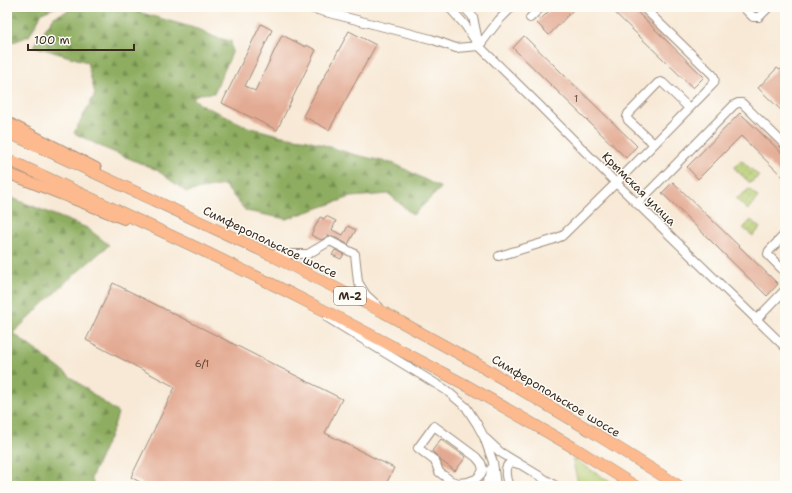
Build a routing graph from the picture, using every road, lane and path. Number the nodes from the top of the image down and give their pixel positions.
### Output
1 (306, 7) edge
2 (449, 7) edge
3 (464, 7) edge
4 (512, 7) edge
5 (541, 7) edge
6 (643, 7) edge
7 (742, 7) edge
8 (769, 7) edge
9 (530, 18) dead end
10 (479, 46) junction
11 (689, 108) junction
12 (7, 122) edge
13 (7, 132) edge
14 (654, 144) junction
15 (785, 145) edge
16 (7, 159) edge
17 (7, 173) edge
18 (616, 184) junction
19 (637, 204) junction
20 (208, 226) junction
21 (785, 234) edge
22 (193, 246) junction
23 (269, 254) junction
24 (499, 256) dead end
25 (785, 272) edge
26 (278, 287) junction
27 (785, 290) edge
28 (383, 312) junction
29 (756, 320) junction
30 (785, 347) edge
31 (484, 437) junction
32 (493, 462) junction
33 (520, 464) junction
34 (450, 484) edge
35 (486, 486) edge
36 (496, 486) edge
37 (508, 486) edge
38 (556, 486) edge
39 (635, 486) edge
40 (679, 486) edge

1 - 10 street
2 - 10 street, Крымская улица
3 - 10 street
4 - 10 street
5 - 9 street
6 - 11 street
7 - 8 street
10 - 18 street, Крымская улица
11 - 14 street
11 - 14 street
12 - 20 main road
13 - 20 highway, Симферопольское шоссе / М-2
14 - 18 street
15 - 19 street
16 - 22 highway, М-2
17 - 22 main road
18 - 19 street, Крымская улица
18 - 24 street
19 - 29 street, Крымская улица
20 - 23 highway, Симферопольское шоссе / М-2
21 - 25 street
22 - 26 highway, М-2
23 - 28 highway, Симферопольское шоссе / М-2
23 - 28 street
26 - 31 street
26 - 39 highway, М-2
27 - 29 street
28 - 40 highway, Симферопольское шоссе / М-2
29 - 30 street, Крымская улица
31 - 32 street
31 - 33 street
32 - 35 street
32 - 36 street
33 - 37 street
33 - 38 street
34 - 34 street

